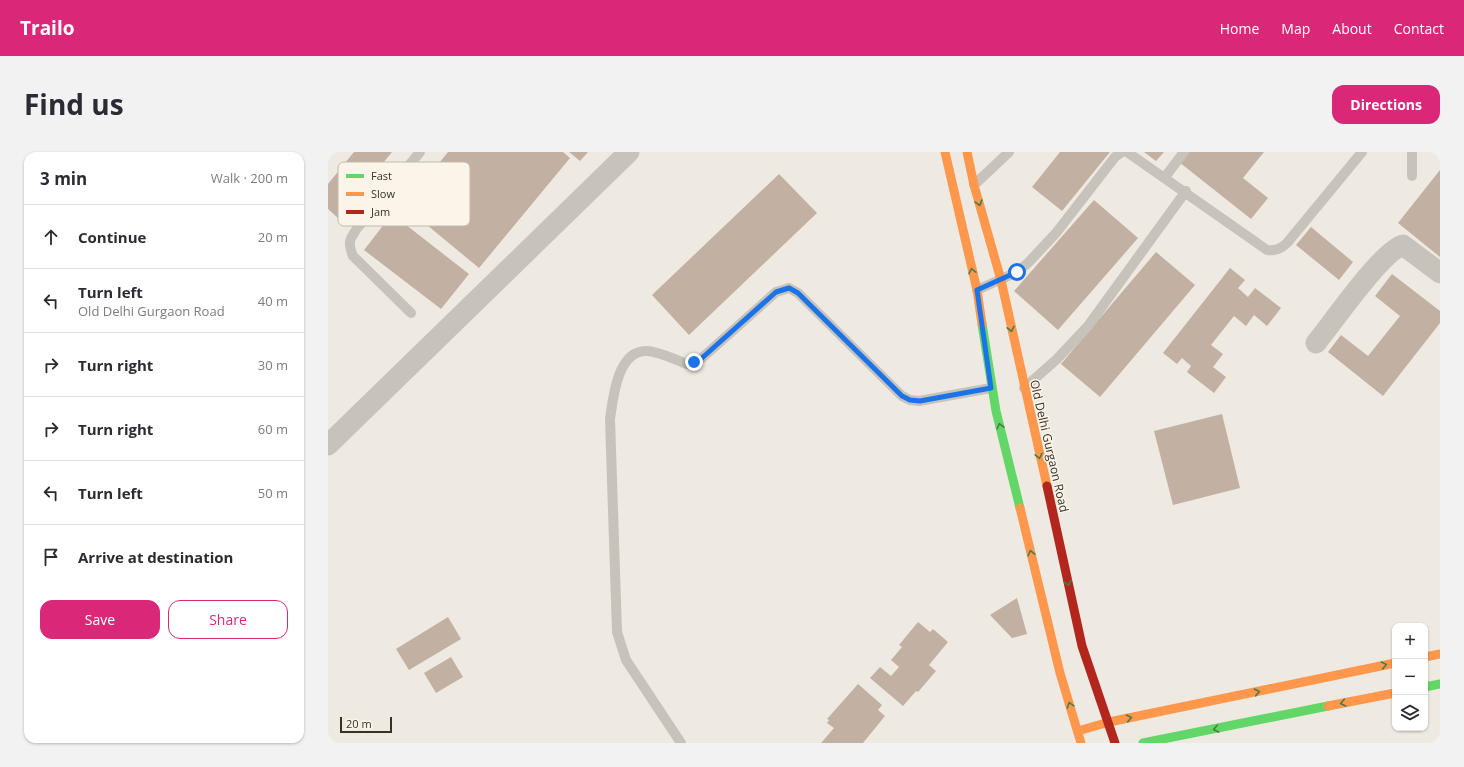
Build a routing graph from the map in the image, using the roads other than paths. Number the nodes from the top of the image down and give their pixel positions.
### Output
1 (420, 152) edge
2 (629, 152) edge
3 (945, 152) edge
4 (967, 152) edge
5 (1009, 152) edge
6 (1122, 152) edge
7 (1127, 152) edge
8 (1184, 152) edge
9 (1362, 152) edge
10 (1412, 152) edge
11 (412, 162) edge
12 (1412, 176) dead end
13 (1165, 177) junction
14 (974, 185) junction
15 (1186, 191) junction
16 (359, 226) edge
17 (1440, 273) edge
18 (1001, 280) junction
19 (977, 290) junction
20 (411, 313) dead end
21 (1316, 343) dead end
22 (991, 388) junction
23 (1024, 388) junction
24 (328, 445) edge
25 (1440, 654) edge
26 (1428, 656) edge
27 (1392, 664) edge
28 (1440, 684) edge
29 (1428, 686) edge
30 (1392, 694) edge
31 (1109, 722) junction
32 (1078, 731) junction
33 (681, 743) edge
34 (1081, 743) edge
35 (1115, 743) edge
36 (1143, 743) edge

1 - 11 lane
2 - 24 street
19 -> 3 main road
4 - 14 main road, Old Delhi Gurgaon Road
5 - 14 lane
6 - 18 lane
7 - 13 lane
8 - 13 lane
9 - 15 lane
10 - 12 lane
13 - 15 lane
14 -> 18 main road, Old Delhi Gurgaon Road
15 - 23 lane
16 - 20 lane
17 - 21 street
18 - 19 lane
18 -> 23 main road, Old Delhi Gurgaon Road
19 - 22 main road
32 -> 22 main road
22 - 33 lane
23 -> 31 main road, Old Delhi Gurgaon Road
25 - 26 main road
31 -> 27 main road
28 - 29 main road
30 -> 36 main road
31 - 32 main road
31 - 35 main road, Old Delhi Gurgaon Road
32 - 34 main road

